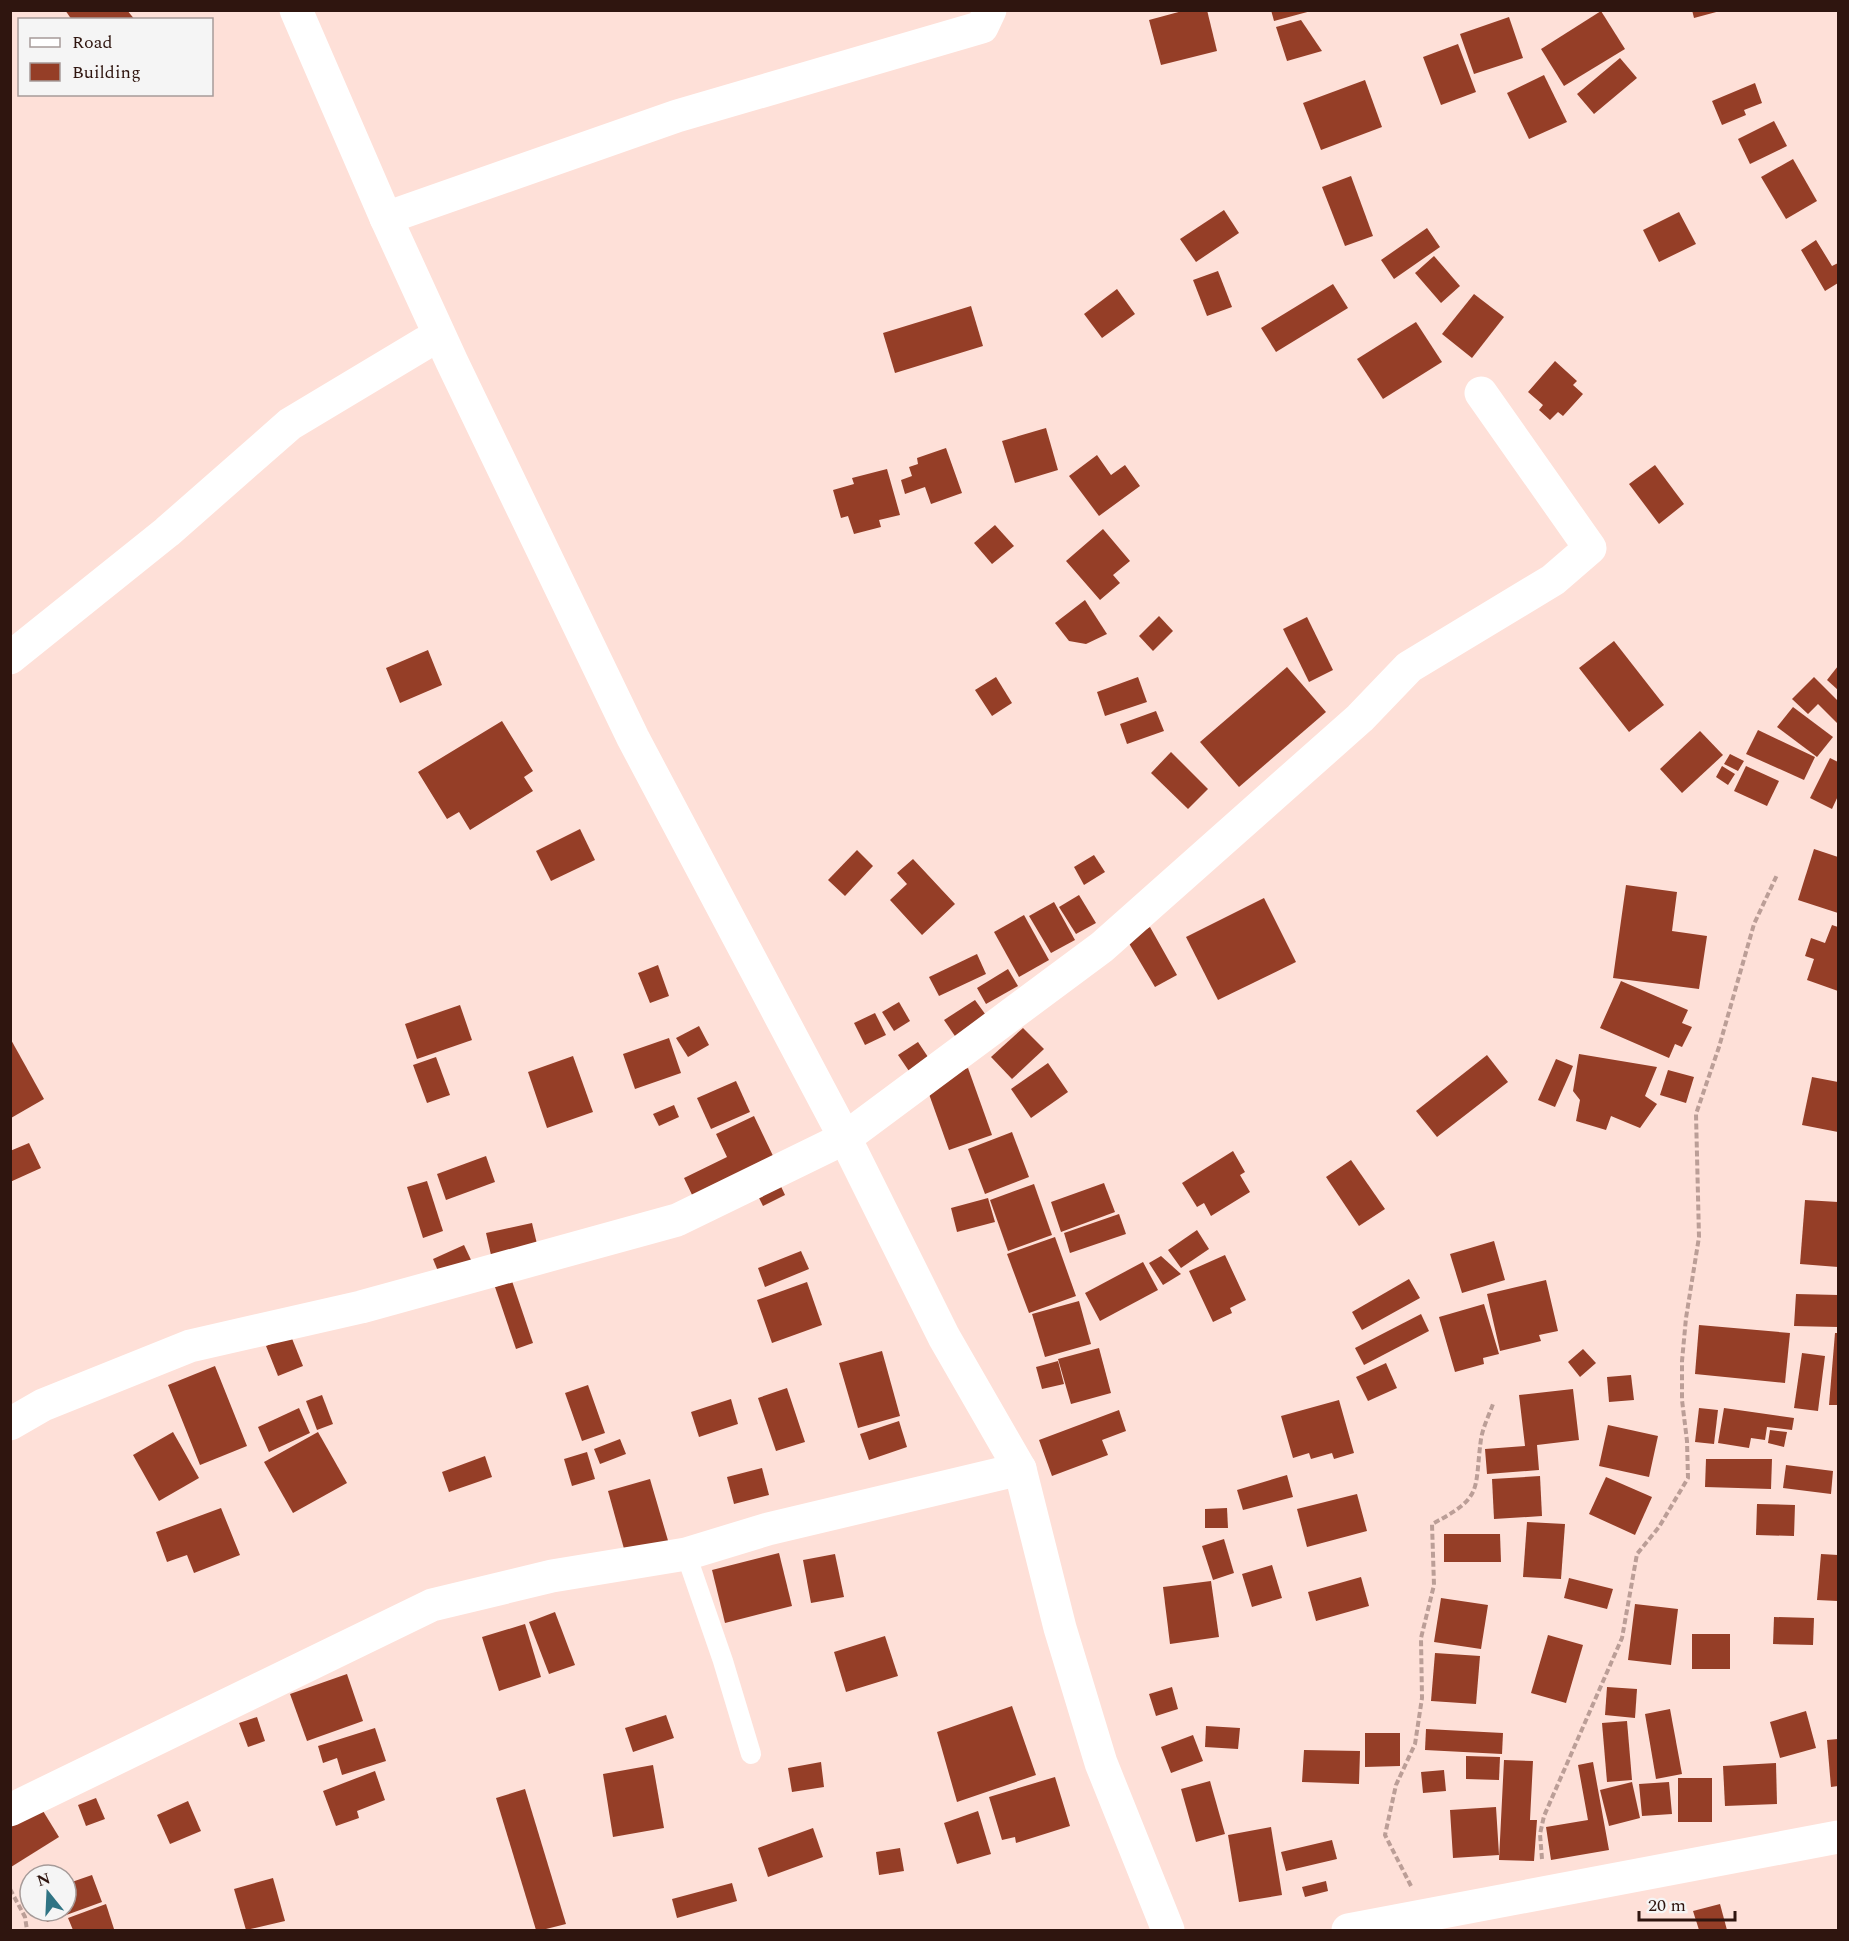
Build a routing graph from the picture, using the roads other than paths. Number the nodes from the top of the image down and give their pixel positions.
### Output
1 (296, 10) edge
2 (990, 10) edge
3 (386, 218) junction
4 (425, 343) dead end
5 (1481, 393) dead end
6 (10, 658) edge
7 (845, 1137) junction
8 (10, 1424) edge
9 (1020, 1469) junction
10 (686, 1554) junction
11 (752, 1754) dead end
12 (10, 1810) edge
13 (1839, 1837) edge
14 (1168, 1930) edge
15 (1348, 1930) edge

1 - 3 street
2 - 3 street
3 - 7 street
4 - 6 street
5 - 7 street
7 - 8 street
7 - 9 street
9 - 10 street
9 - 14 street
10 - 11 lane
10 - 12 street
13 - 15 street

